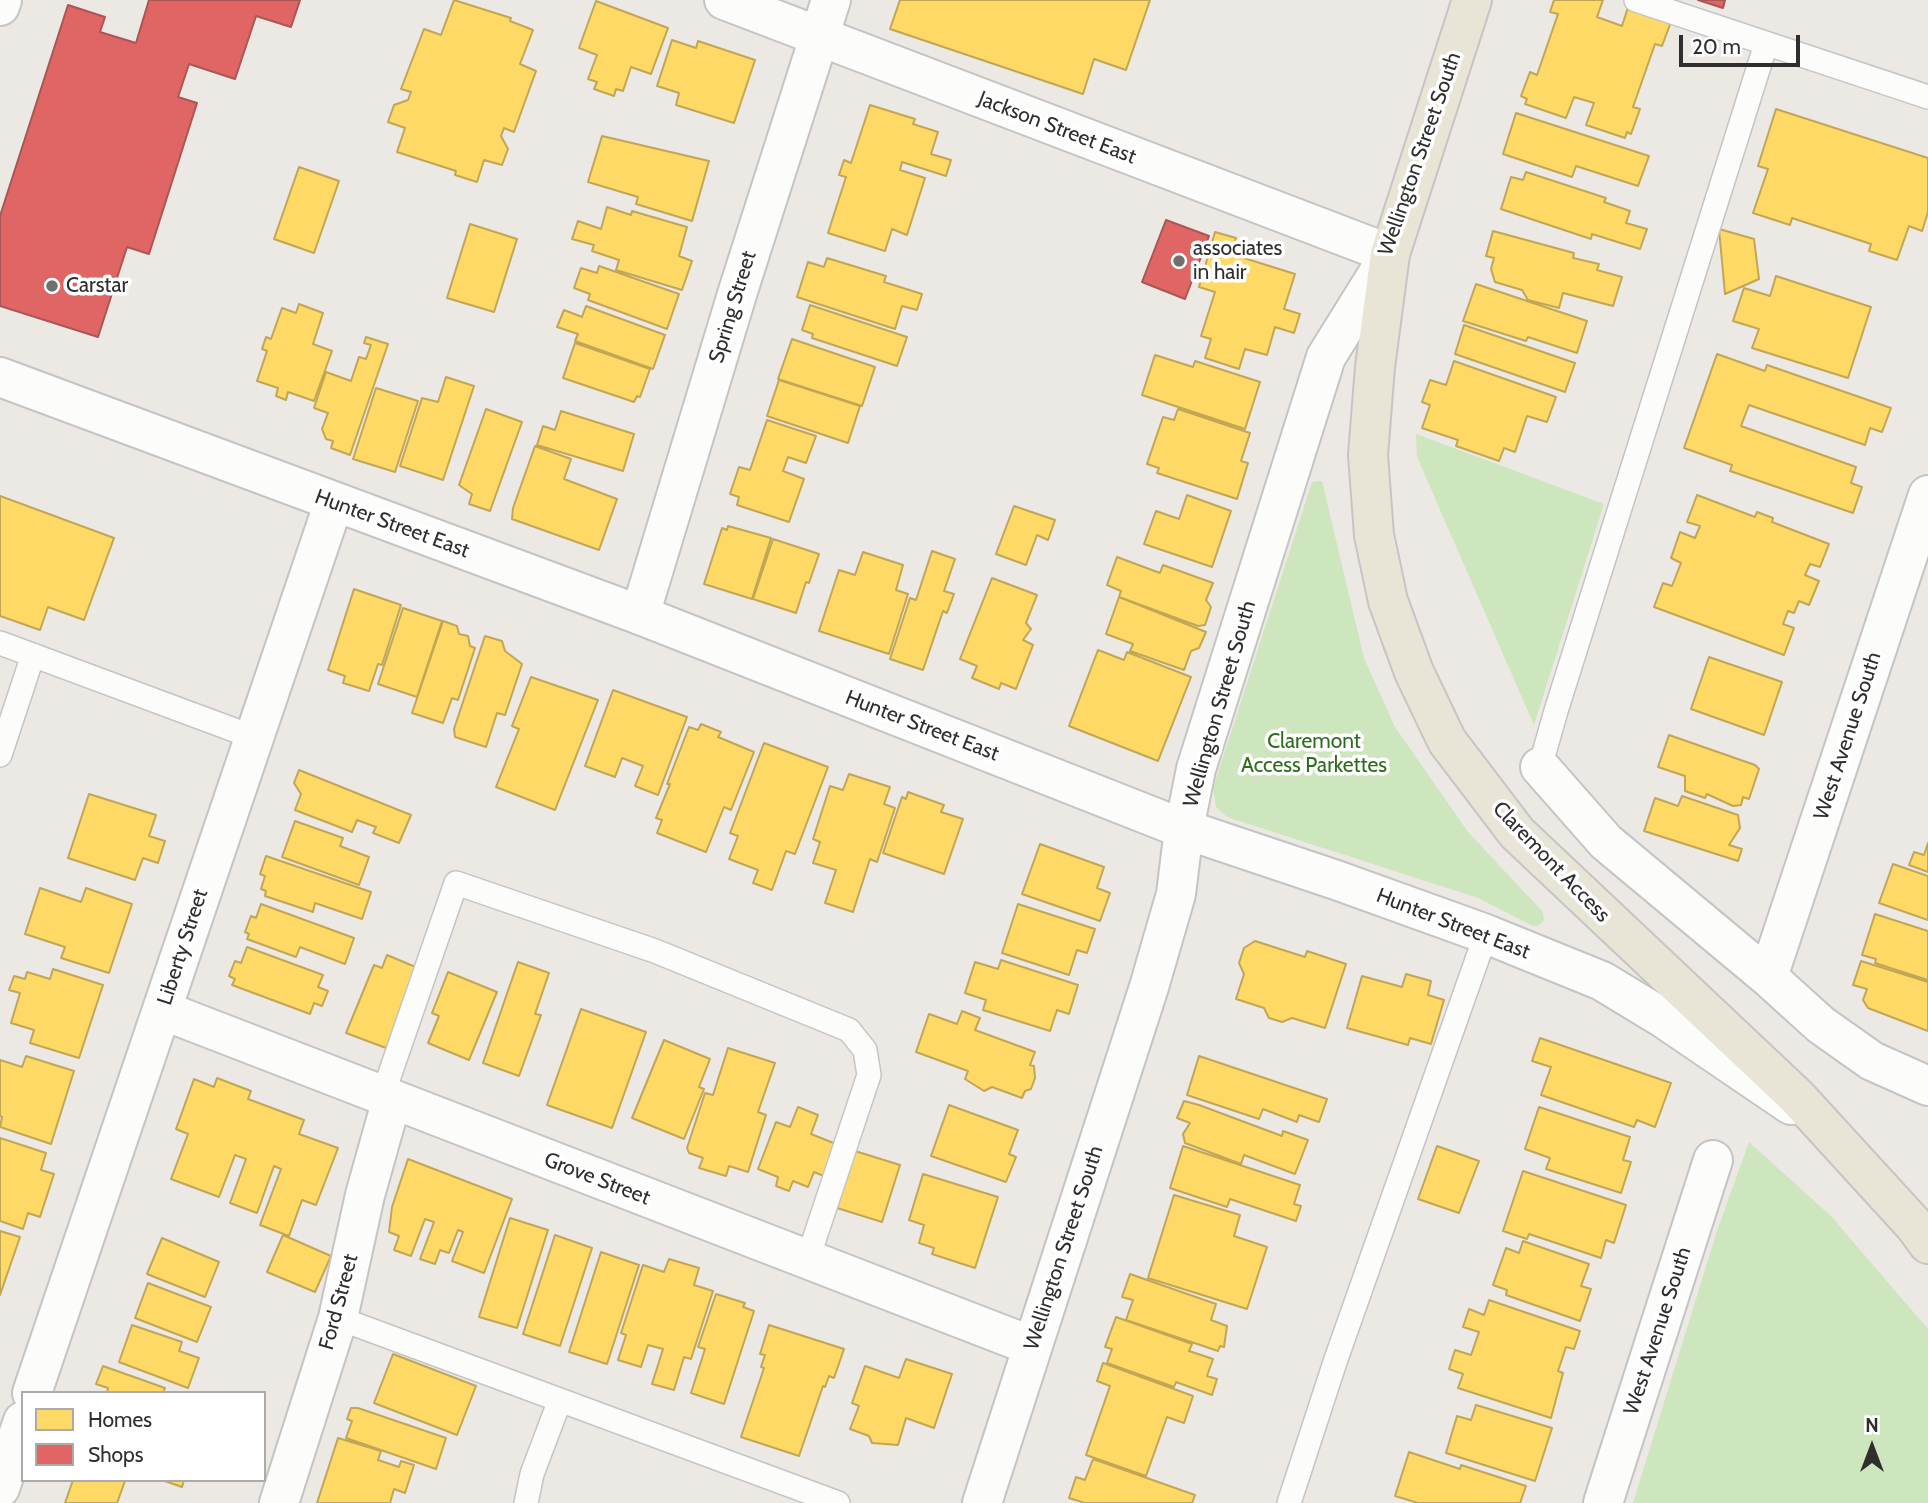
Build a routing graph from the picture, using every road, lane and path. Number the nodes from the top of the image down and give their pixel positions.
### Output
1 (2, 0) edge
2 (724, 0) edge
3 (831, 0) edge
4 (1472, 0) edge
5 (1636, 0) edge
6 (0, 6) edge
7 (820, 36) junction
8 (1766, 44) junction
9 (1928, 97) edge
10 (1390, 254) junction
11 (0, 377) edge
12 (1928, 495) edge
13 (334, 502) junction
14 (640, 615) junction
15 (0, 643) edge
16 (33, 655) junction
17 (253, 737) junction
18 (0, 755) edge
19 (1540, 767) joint
20 (1184, 829) junction
21 (1486, 934) junction
22 (1768, 977) junction
23 (162, 1010) junction
24 (1928, 1086) edge
25 (387, 1096) junction
26 (1819, 1124) junction
27 (1713, 1160) dead end
28 (1928, 1244) edge
29 (807, 1261) junction
30 (338, 1318) junction
31 (1032, 1346) junction
32 (33, 1391) edge
33 (561, 1400) junction
34 (21, 1427) edge
35 (0, 1488) edge
36 (278, 1503) edge
37 (526, 1503) edge
38 (838, 1503) edge
39 (982, 1503) edge
40 (1289, 1503) edge
41 (1603, 1503) edge

1 - 6 street
2 - 7 street, Jackson Street East
3 - 7 street, Spring Street
4 - 10 main road, Wellington Street South
5 - 8 lane
7 - 10 street, Jackson Street East
7 - 14 street, Spring Street
8 - 9 lane
8 - 19 lane
10 - 20 street, Wellington Street South
10 - 26 main road, Claremont Access
11 - 13 street, Hunter Street East
12 - 22 street, West Avenue South
13 - 14 street, Hunter Street East
13 - 17 street, Liberty Street
14 - 20 street, Hunter Street East
15 - 16 lane
16 - 17 lane
16 - 18 lane
17 - 23 street, Liberty Street
19 - 22 street
20 - 21 street, Hunter Street East
20 - 31 street, Wellington Street South
21 - 26 street, Hunter Street East
21 - 40 lane
22 - 24 street
23 - 25 street, Grove Street
23 - 32 street, Liberty Street
25 - 29 street, Grove Street
25 - 29 lane
25 - 30 street, Ford Street
26 - 28 main road, Claremont Access
27 - 41 street, West Avenue South
29 - 31 street, Grove Street
30 - 33 lane
30 - 36 street, Ford Street
31 - 39 street, Wellington Street South
33 - 37 lane
33 - 38 lane
34 - 35 street

